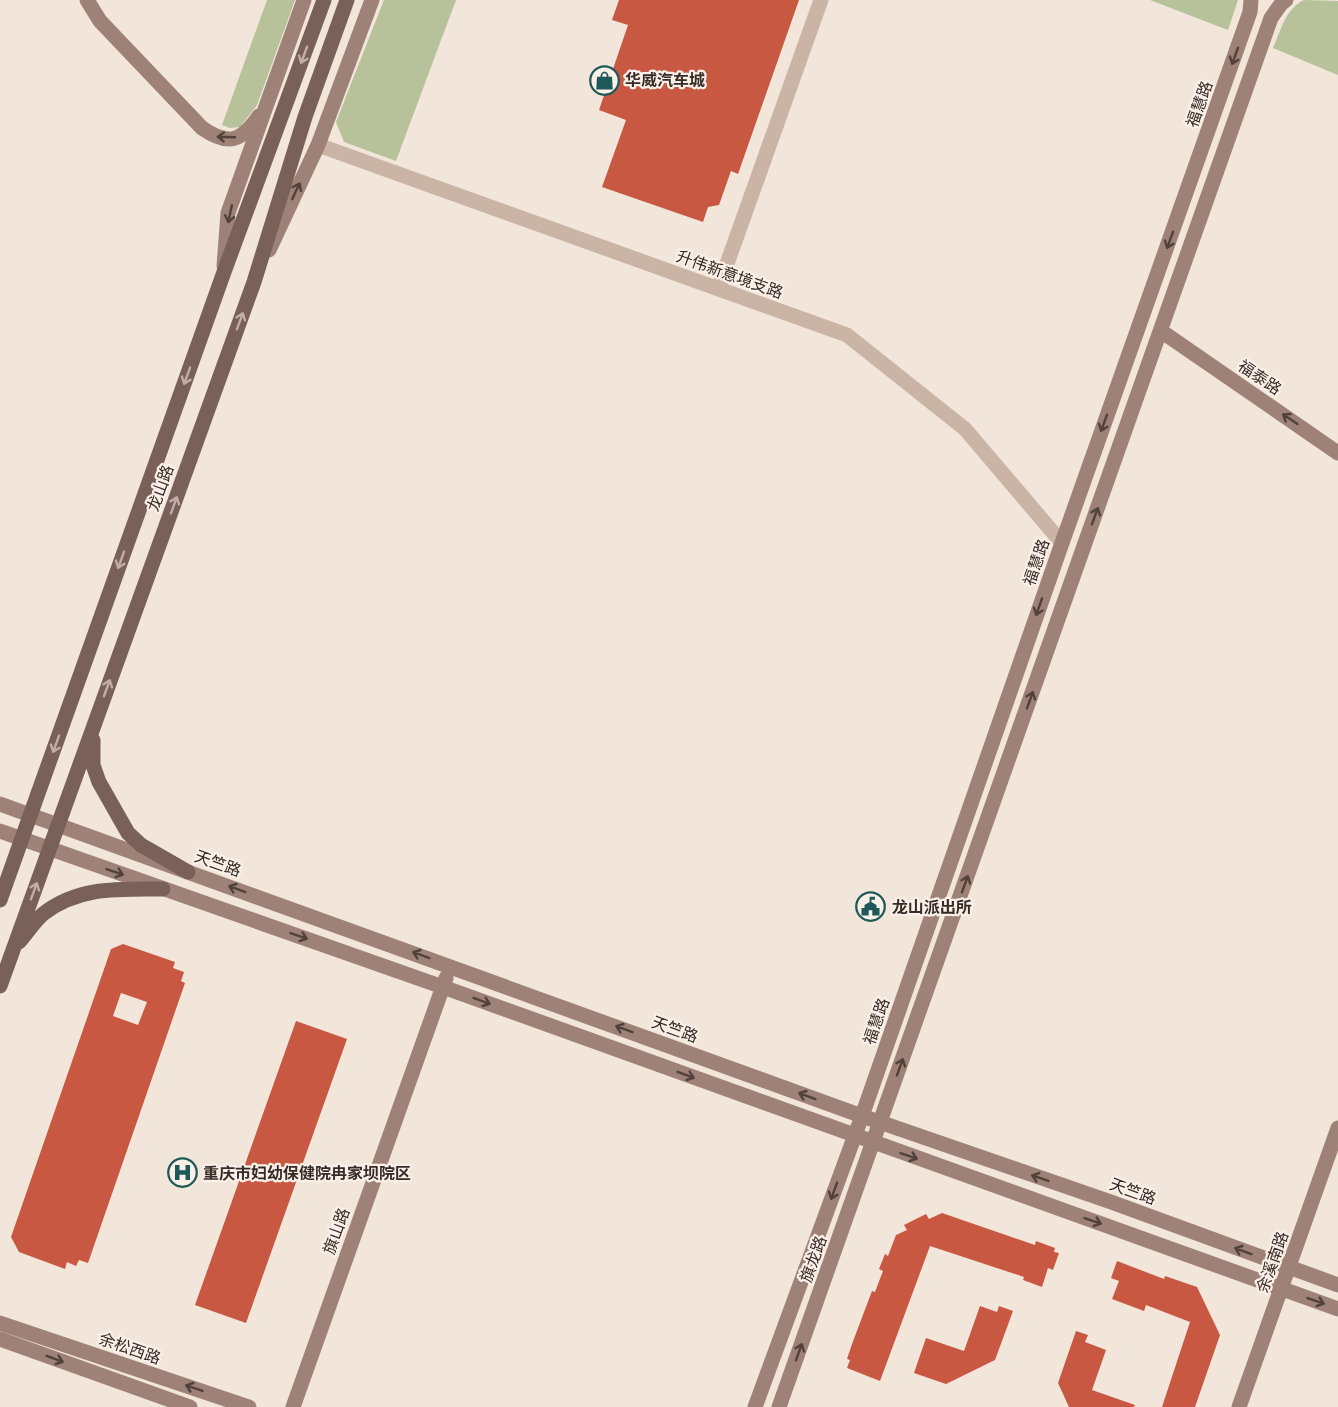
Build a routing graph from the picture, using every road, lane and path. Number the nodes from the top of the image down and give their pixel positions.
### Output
1 (87, 0) edge
2 (304, 0) edge
3 (324, 0) edge
4 (346, 0) edge
5 (372, 0) edge
6 (821, 0) edge
7 (1286, 0) edge
8 (1251, 6) edge
9 (1271, 18) junction
10 (267, 103) junction
11 (318, 145) junction
12 (224, 272) junction
13 (254, 282) junction
14 (718, 289) junction
15 (1161, 331) junction
16 (1338, 453) edge
17 (1062, 543) junction
18 (94, 726) junction
19 (0, 804) edge
20 (31, 815) junction
21 (58, 825) junction
22 (0, 831) edge
23 (22, 839) junction
24 (49, 849) junction
25 (188, 872) junction
26 (163, 889) junction
27 (0, 900) edge
28 (13, 949) junction
29 (450, 966) junction
30 (0, 986) edge
31 (443, 987) junction
32 (862, 1116) junction
33 (880, 1122) junction
34 (1338, 1128) edge
35 (854, 1136) junction
36 (873, 1143) junction
37 (1289, 1267) junction
38 (1338, 1285) edge
39 (1281, 1289) junction
40 (1338, 1309) edge
41 (0, 1323) edge
42 (0, 1339) edge
43 (190, 1407) edge
44 (249, 1407) edge
45 (293, 1407) edge
46 (755, 1407) edge
47 (779, 1407) edge
48 (1239, 1407) edge

10 -> 1 main road
2 - 10 main road
3 -> 12 main road, 龙山路
4 - 13 main road, 龙山路
5 - 11 main road
6 - 14 street
7 - 9 main road
8 - 9 main road
8 -> 17 main road, 福慧路
9 - 15 main road
10 -> 12 main road
13 -> 11 main road
11 - 14 street, 升伟新意境支路
12 -> 20 main road, 龙山路
18 -> 13 main road, 龙山路
14 - 17 street, 升伟新意境支路
16 -> 15 main road, 福泰路
33 -> 15 main road
17 -> 32 main road, 福慧路
18 - 21 main road, 龙山路
18 - 25 main road
19 - 20 main road, 天竺路
20 - 21 main road, 天竺路
20 - 23 main road, 龙山路
21 - 24 main road, 龙山路
21 - 25 main road, 天竺路
22 - 23 main road
23 - 24 main road
23 - 27 main road, 龙山路
24 -> 26 main road
28 -> 24 main road, 龙山路
29 -> 25 main road, 天竺路
26 - 28 main road
26 -> 31 main road
28 - 30 main road, 龙山路
29 - 31 main road, 旗山路
32 -> 29 main road, 天竺路
31 -> 35 main road
31 - 45 main road, 旗山路
32 - 33 main road, 天竺路
32 - 35 main road, 福慧路
33 - 36 main road, 旗龙路
37 -> 33 main road, 天竺路
34 - 37 main road, 余溪南路
35 - 36 main road
35 -> 46 main road, 福慧路
36 -> 39 main road
47 -> 36 main road, 旗龙路
37 - 38 main road, 天竺路
37 - 39 main road, 余溪南路
39 -> 40 main road
39 - 48 main road, 余溪南路
44 -> 41 main road, 余松西路
42 -> 43 main road

